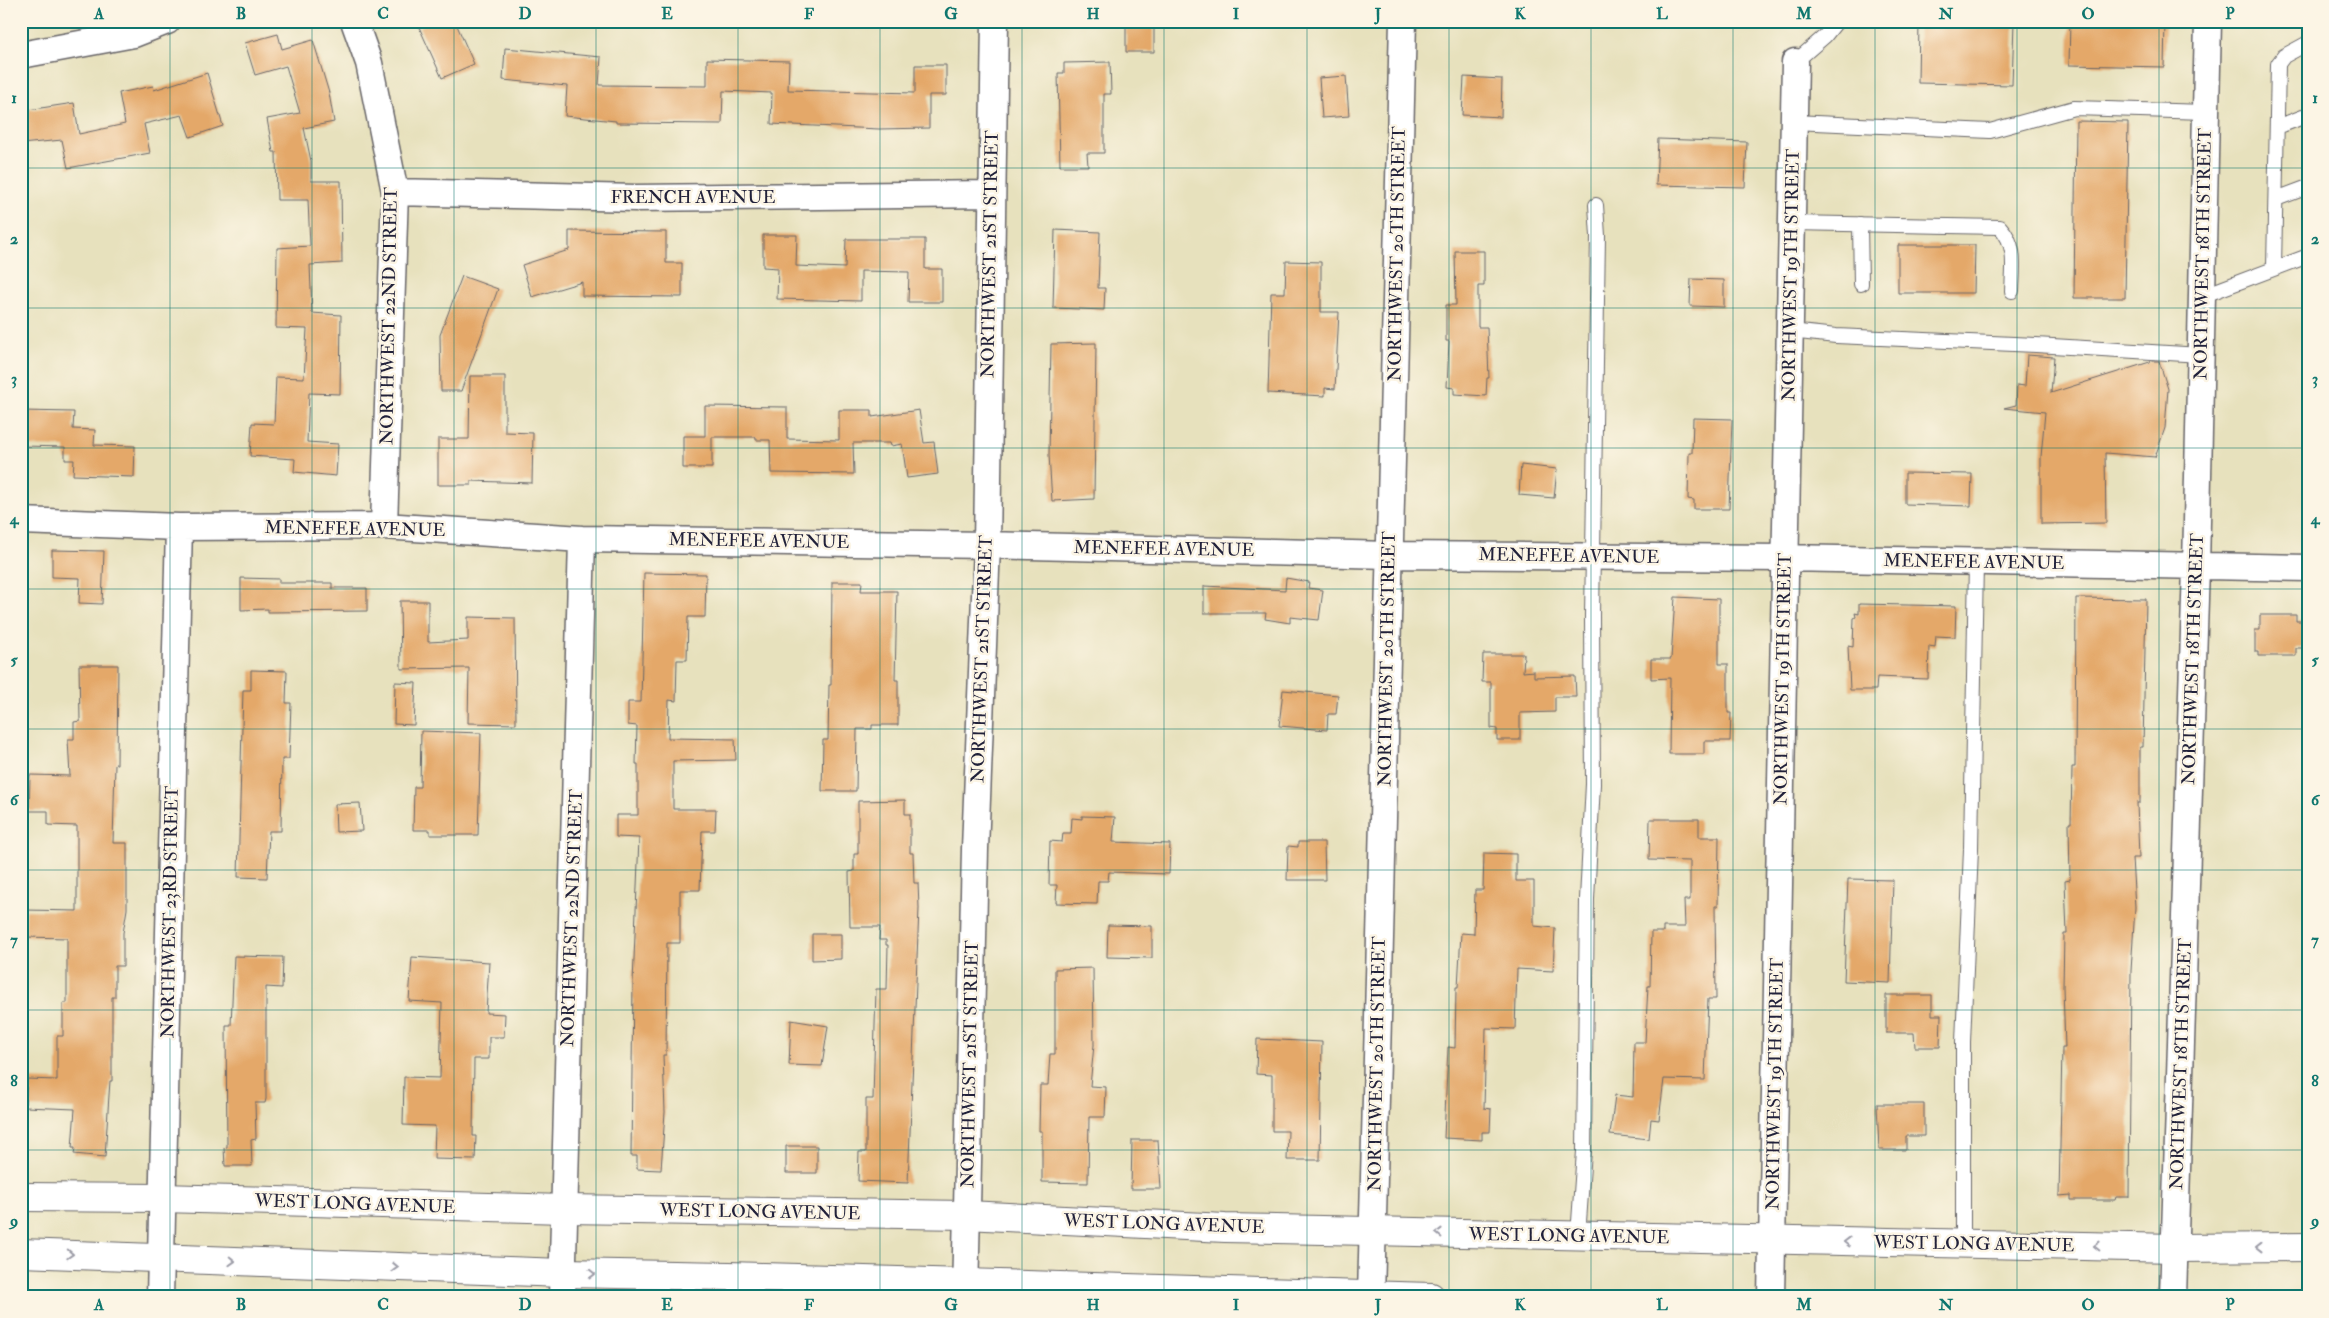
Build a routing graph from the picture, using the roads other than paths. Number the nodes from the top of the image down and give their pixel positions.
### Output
1 (167, 21) edge
2 (354, 21) edge
3 (994, 21) edge
4 (1403, 21) edge
5 (1837, 21) edge
6 (2208, 21) edge
7 (2308, 43) edge
8 (21, 55) edge
9 (1795, 62) joint
10 (2206, 112) junction
11 (2308, 115) edge
12 (1794, 122) junction
13 (2277, 127) junction
14 (2308, 186) edge
15 (395, 192) junction
16 (991, 194) junction
17 (2276, 199) junction
18 (1596, 205) dead end
19 (1792, 223) junction
20 (1860, 224) junction
21 (2308, 256) edge
22 (2274, 268) junction
23 (1861, 284) dead end
24 (2012, 291) dead end
25 (2202, 296) junction
26 (1790, 331) junction
27 (2201, 355) junction
28 (21, 521) edge
29 (384, 526) junction
30 (179, 527) junction
31 (582, 538) junction
32 (987, 545) junction
33 (1390, 555) junction
34 (1594, 556) junction
35 (1785, 558) junction
36 (1976, 562) junction
37 (2196, 567) junction
38 (2308, 568) edge
39 (21, 1197) edge
40 (162, 1198) junction
41 (564, 1210) junction
42 (967, 1216) junction
43 (1373, 1232) junction
44 (1578, 1236) junction
45 (1772, 1240) junction
46 (1963, 1244) junction
47 (2308, 1247) edge
48 (2175, 1248) junction
49 (21, 1253) edge
50 (161, 1258) junction
51 (562, 1285) edge
52 (965, 1290) edge
53 (1179, 1293) edge
54 (1371, 1296) edge
55 (160, 1297) edge
56 (1432, 1297) edge
57 (1771, 1297) edge
58 (2173, 1297) edge

1 - 8 street
2 - 15 street, NORTHWEST 22ND STREET
3 - 16 street, NORTHWEST 21ST STREET
4 - 33 street, NORTHWEST 20TH STREET
5 - 9 lane
6 - 10 street, NORTHWEST 18TH STREET
7 - 13 lane
9 - 12 street, NORTHWEST 19TH STREET
10 - 12 lane
10 - 25 street, NORTHWEST 18TH STREET
11 - 13 lane
12 - 19 street, NORTHWEST 19TH STREET
13 - 17 lane
14 - 17 lane
15 - 16 street, FRENCH AVENUE
15 - 29 street, NORTHWEST 22ND STREET
16 - 32 street, NORTHWEST 21ST STREET
17 - 22 lane
18 - 34 lane
19 - 20 lane
19 - 26 street, NORTHWEST 19TH STREET
20 - 23 lane
20 - 24 lane
21 - 22 lane
22 - 25 lane
25 - 27 street, NORTHWEST 18TH STREET
26 - 27 lane
26 - 35 street, NORTHWEST 19TH STREET
27 - 37 street, NORTHWEST 18TH STREET
28 - 30 street, MENEFEE AVENUE
29 - 30 street, MENEFEE AVENUE
29 - 31 street, MENEFEE AVENUE
30 - 40 street, NORTHWEST 23RD STREET
31 - 32 street, MENEFEE AVENUE
31 - 41 street, NORTHWEST 22ND STREET
32 - 33 street, MENEFEE AVENUE
32 - 42 street, NORTHWEST 21ST STREET
33 - 34 street, MENEFEE AVENUE
33 - 43 street, NORTHWEST 20TH STREET
34 - 35 street, MENEFEE AVENUE
34 - 44 lane
35 - 36 street, MENEFEE AVENUE
35 - 45 street, NORTHWEST 19TH STREET
36 - 37 street, MENEFEE AVENUE
36 - 46 lane
37 - 38 street, MENEFEE AVENUE
37 - 48 street, NORTHWEST 18TH STREET
39 - 40 main road, WEST LONG AVENUE
40 - 41 main road, WEST LONG AVENUE
40 - 50 street, NORTHWEST 23RD STREET
41 - 42 main road, WEST LONG AVENUE
41 - 51 street, NORTHWEST 22ND STREET
42 - 43 main road, WEST LONG AVENUE
42 - 52 street, NORTHWEST 21ST STREET
44 -> 43 main road, WEST LONG AVENUE
43 - 54 street, NORTHWEST 20TH STREET
44 - 45 main road, WEST LONG AVENUE
46 -> 45 main road, WEST LONG AVENUE
45 - 57 street, NORTHWEST 19TH STREET
48 -> 46 main road, WEST LONG AVENUE
47 -> 48 main road, WEST LONG AVENUE
48 - 58 street, NORTHWEST 18TH STREET
49 -> 50 main road
50 -> 51 main road
50 - 55 street, NORTHWEST 23RD STREET
51 -> 52 main road
52 - 53 main road
53 - 54 main road
54 - 56 main road

